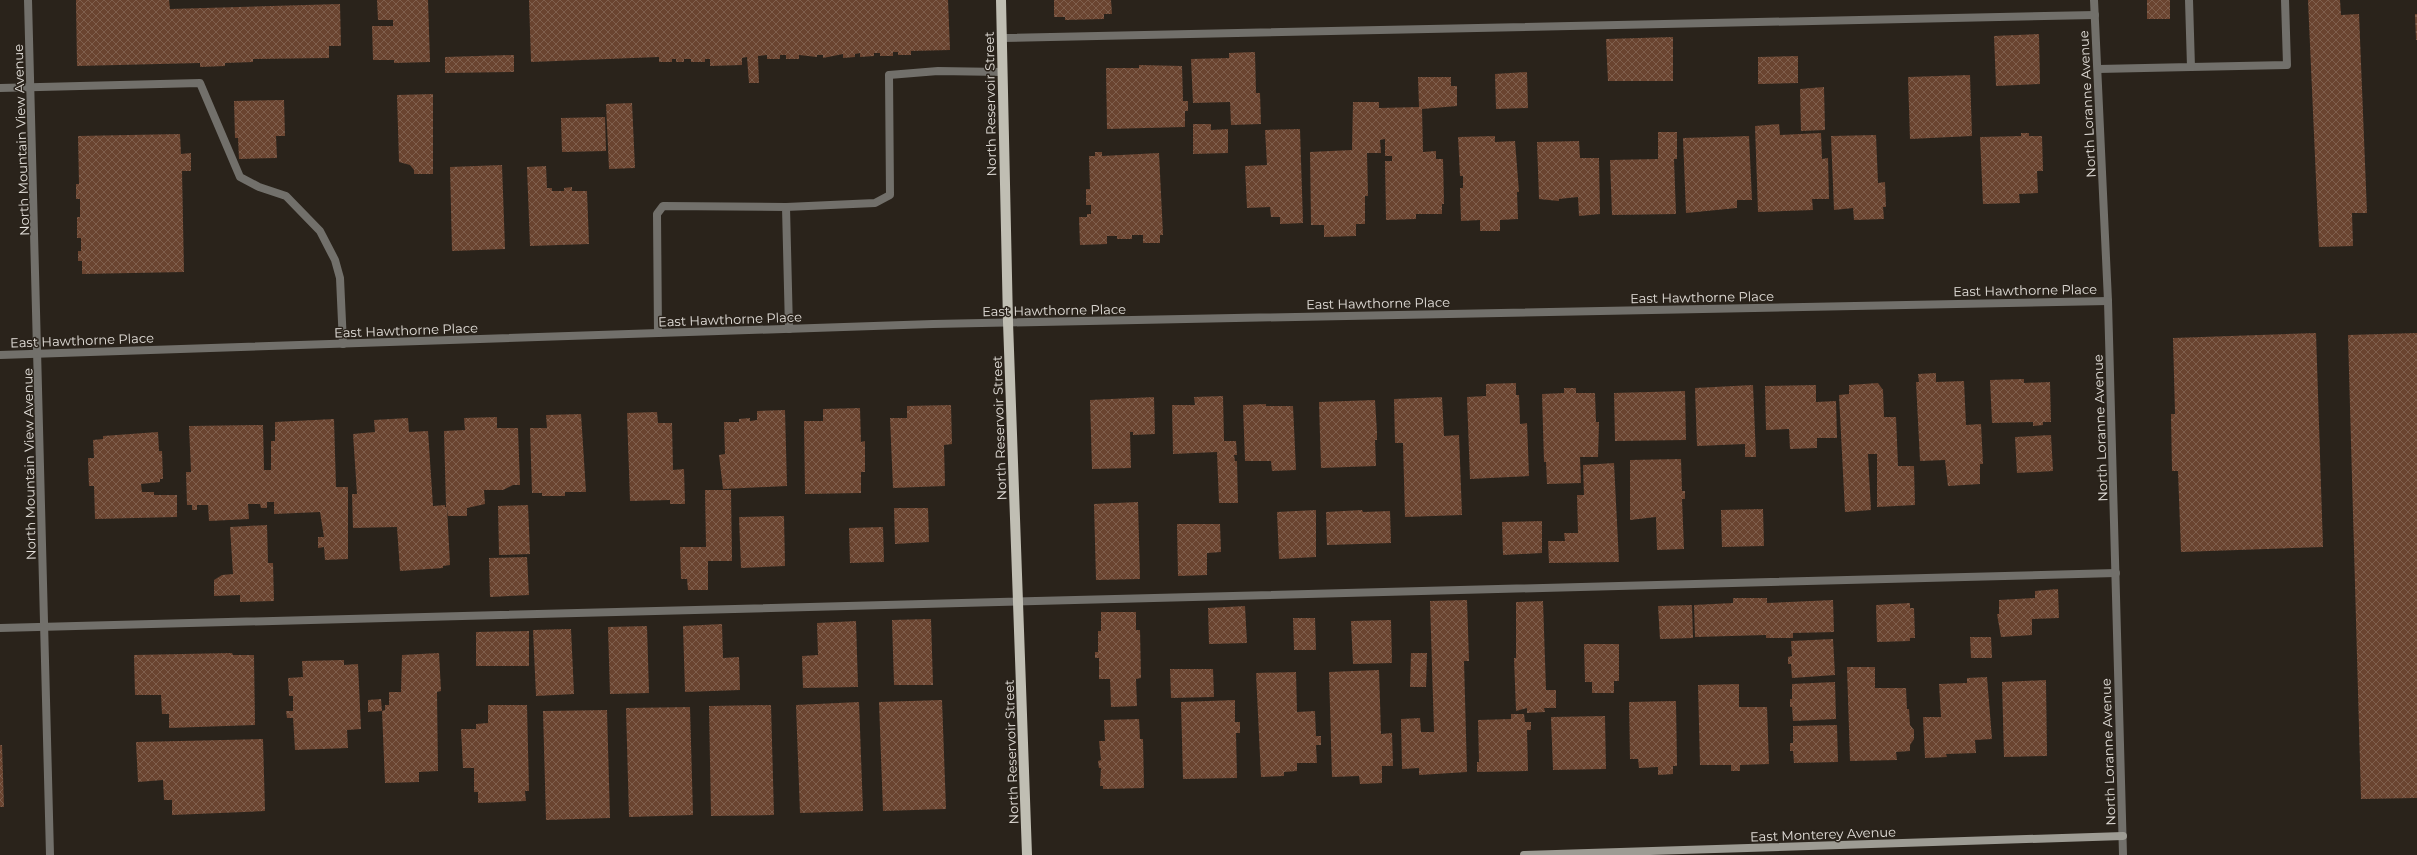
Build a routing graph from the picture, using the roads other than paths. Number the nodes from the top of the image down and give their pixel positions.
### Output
1 (28, 0) edge
2 (1001, 0) edge
3 (2094, 0) edge
4 (2189, 0) edge
5 (2285, 0) edge
6 (2095, 15) junction
7 (1001, 38) junction
8 (2191, 67) junction
9 (2098, 69) junction
10 (1002, 72) junction
11 (0, 88) edge
12 (31, 88) junction
13 (786, 207) junction
14 (2108, 301) junction
15 (1008, 322) junction
16 (788, 328) junction
17 (658, 333) junction
18 (343, 344) junction
19 (39, 353) junction
20 (0, 355) edge
21 (2116, 572) junction
22 (1018, 600) junction
23 (43, 626) junction
24 (0, 628) edge
25 (2123, 836) junction
26 (50, 855) edge
27 (1027, 855) edge
28 (1524, 855) edge
29 (2123, 855) edge

1 - 12 street, North Mountain View Avenue
2 - 7 main road, North Reservoir Street
3 - 6 street, North Loranne Avenue
4 - 8 street
5 - 8 street
6 - 7 street
6 - 9 street, North Loranne Avenue
7 - 10 main road, North Reservoir Street
8 - 9 street
9 - 14 street, North Loranne Avenue
10 - 13 street
10 - 15 main road, North Reservoir Street
11 - 12 street
12 - 18 street
12 - 19 street, North Mountain View Avenue
13 - 16 street
13 - 17 street
14 - 15 street, East Hawthorne Place
14 - 21 street, North Loranne Avenue
15 - 16 street, East Hawthorne Place
15 - 22 main road, North Reservoir Street
16 - 17 street, East Hawthorne Place
17 - 18 street, East Hawthorne Place
18 - 19 street, East Hawthorne Place
19 - 20 street, East Hawthorne Place
19 - 23 street, North Mountain View Avenue
21 - 22 street
21 - 25 street, North Loranne Avenue
22 - 23 street
22 - 27 main road, North Reservoir Street
23 - 24 street
23 - 26 street, North Mountain View Avenue
25 - 28 street, East Monterey Avenue
25 - 29 street, North Loranne Avenue

